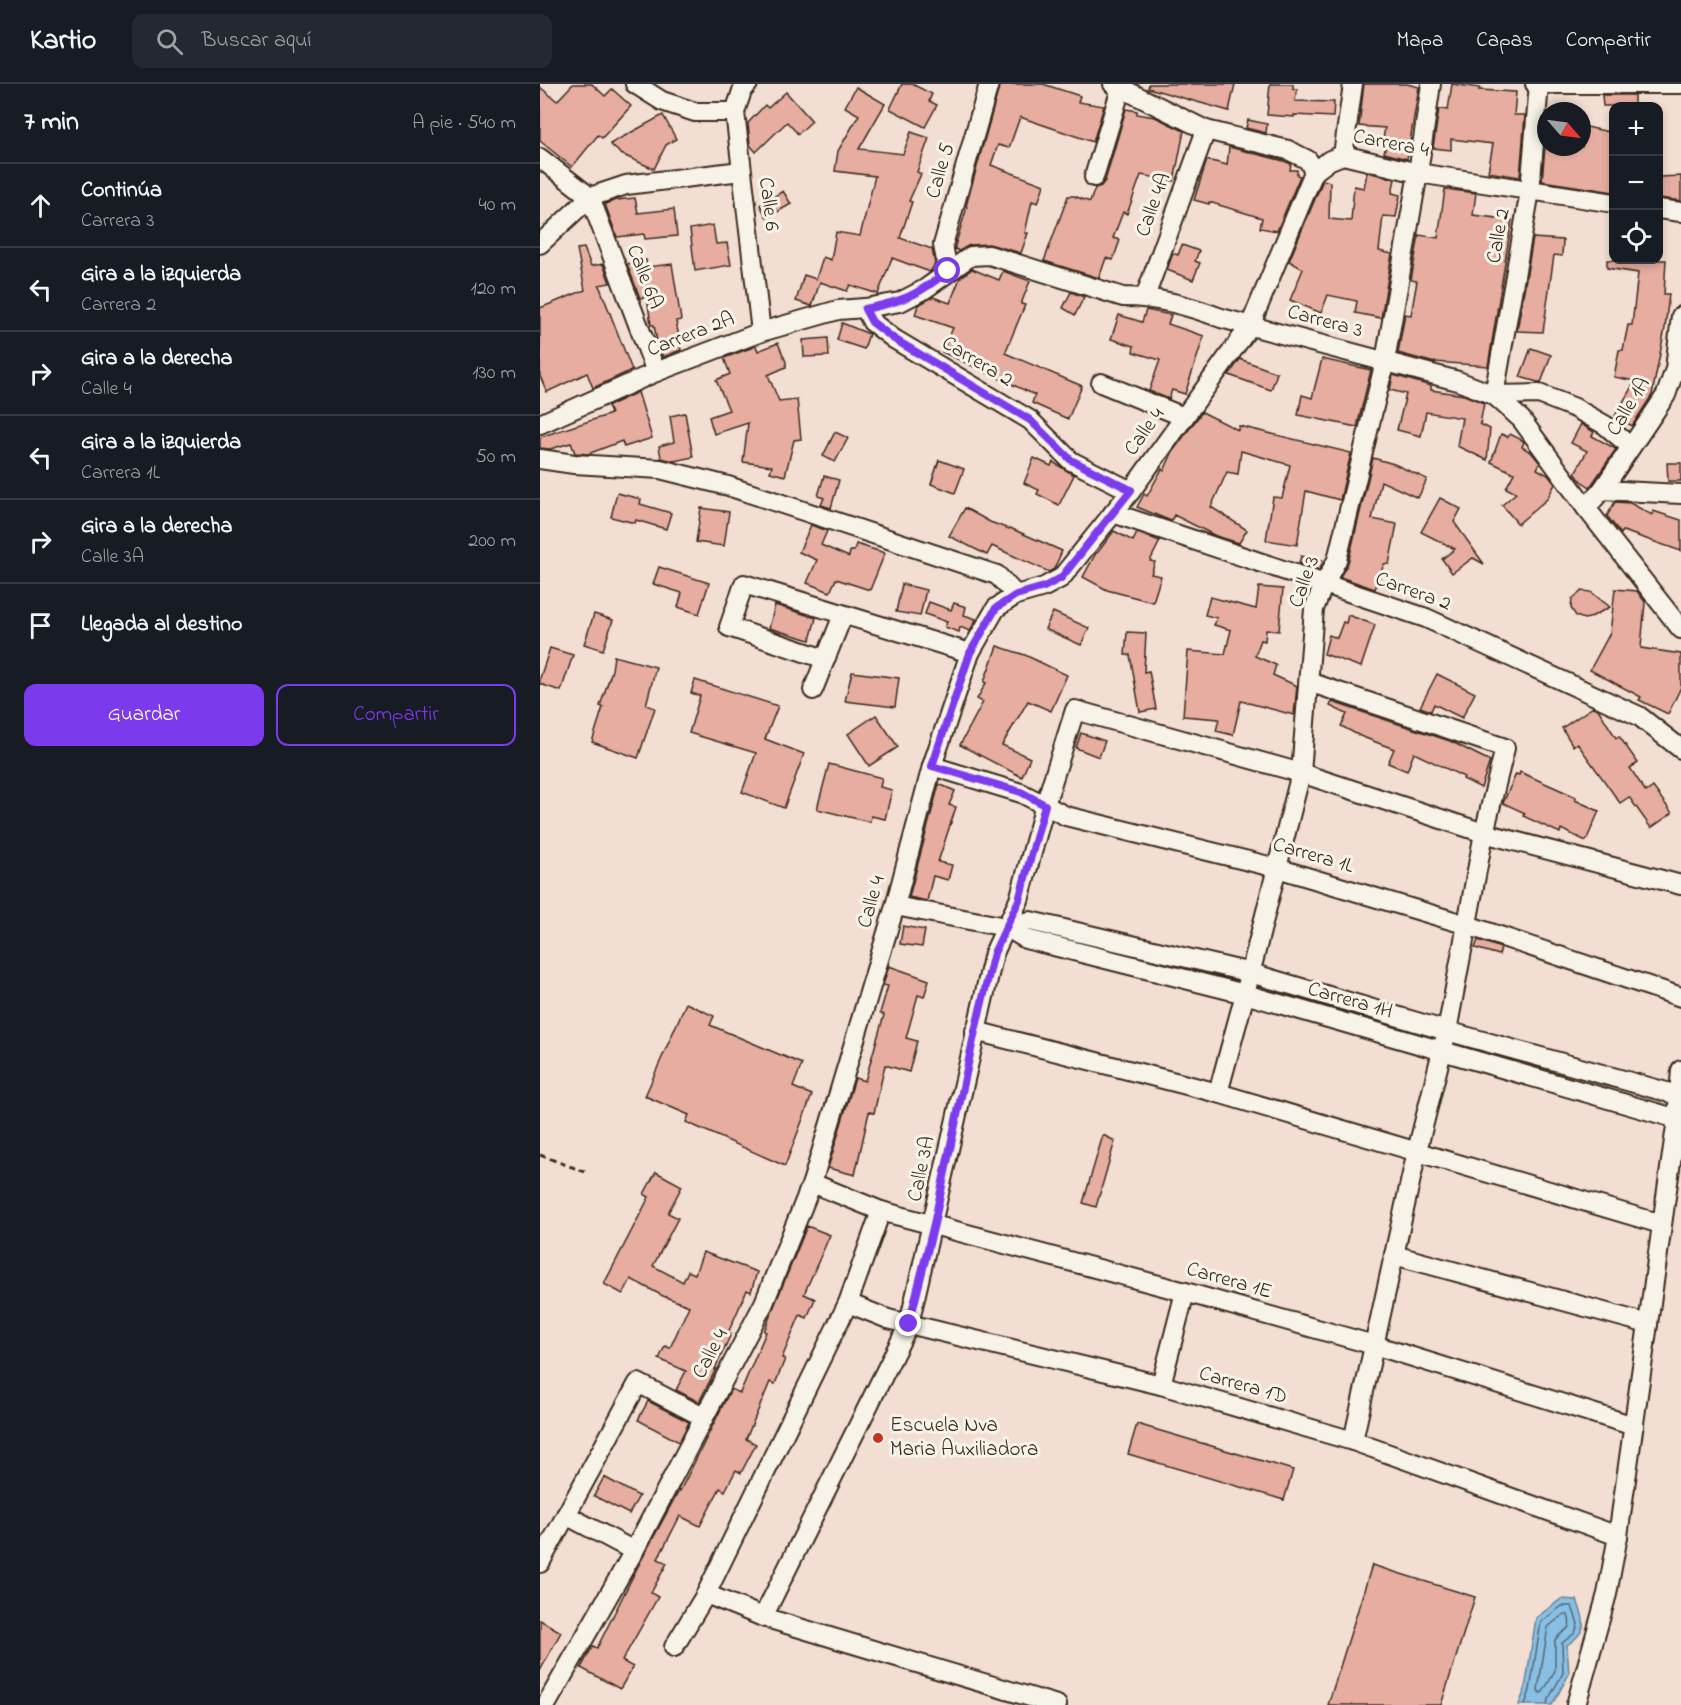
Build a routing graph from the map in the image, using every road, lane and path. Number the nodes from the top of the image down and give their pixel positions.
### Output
1 (635, 84) edge
2 (748, 84) edge
3 (989, 84) edge
4 (1353, 84) edge
5 (1431, 84) edge
6 (1537, 84) edge
7 (1681, 84) edge
8 (1117, 86) edge
9 (735, 112) junction
10 (1206, 130) junction
11 (1343, 155) junction
12 (540, 158) edge
13 (741, 171) junction
14 (1314, 172) junction
15 (1418, 173) junction
16 (1094, 177) dead end
17 (1530, 191) junction
18 (590, 197) junction
19 (1609, 202) edge
20 (1663, 210) edge
21 (1681, 212) edge
22 (540, 243) edge
23 (948, 271) junction
24 (1145, 297) junction
25 (865, 309) junction
26 (1681, 316) edge
27 (1250, 326) junction
28 (761, 332) junction
29 (1386, 362) junction
30 (656, 372) junction
31 (1101, 383) dead end
32 (1494, 396) junction
33 (1185, 417) junction
34 (540, 424) edge
35 (1631, 447) junction
36 (540, 459) edge
37 (1131, 490) junction
38 (1602, 490) junction
39 (1681, 494) edge
40 (1586, 508) junction
41 (1113, 513) junction
42 (1324, 584) junction
43 (1016, 595) junction
44 (843, 615) junction
45 (1681, 629) edge
46 (970, 653) junction
47 (825, 659) junction
48 (1309, 682) junction
49 (813, 690) dead end
50 (1681, 749) edge
51 (932, 766) junction
52 (1301, 773) junction
53 (1045, 805) junction
54 (1484, 833) junction
55 (1277, 868) junction
56 (1681, 885) edge
57 (895, 906) junction
58 (1467, 925) junction
59 (1006, 927) junction
60 (1251, 973) junction
61 (1245, 994) junction
62 (1681, 997) edge
63 (975, 1031) junction
64 (1447, 1031) junction
65 (1442, 1050) junction
66 (1681, 1070) edge
67 (1218, 1093) junction
68 (1680, 1095) edge
69 (1679, 1119) edge
70 (1417, 1151) junction
71 (540, 1155) edge
72 (588, 1173) dead end
73 (812, 1183) junction
74 (881, 1211) junction
75 (934, 1224) junction
76 (1661, 1224) junction
77 (1394, 1255) junction
78 (1185, 1292) junction
79 (848, 1303) junction
80 (909, 1324) junction
81 (1648, 1324) junction
82 (1374, 1345) junction
83 (1161, 1385) junction
84 (703, 1417) junction
85 (1634, 1426) junction
86 (1353, 1441) junction
87 (567, 1515) junction
88 (1618, 1536) junction
89 (634, 1551) junction
90 (540, 1563) edge
91 (706, 1594) junction
92 (763, 1617) junction
93 (674, 1647) dead end
94 (545, 1702) edge
95 (1057, 1705) edge
96 (1576, 1705) edge

1 - 9 street
2 - 9 street
3 - 23 street, Calle 5
4 - 11 street
5 - 15 street, Calle 3
6 - 7 street
6 - 17 street, Calle 2
8 - 10 street
8 - 16 street
9 - 13 street, Calle 6
10 - 14 street
10 - 24 street, Calle 4A
11 - 14 street, Carrera 4
11 - 15 street, Carrera 4
12 - 18 street
13 - 18 street
13 - 28 street, Calle 6
14 - 27 street, Calle 4
15 - 17 street, Carrera 4
15 - 29 street, Calle 3
17 - 19 street, Carrera 4
17 - 32 street, Calle 2
18 - 22 street
18 - 30 street, Calle 6A
20 - 21 street
23 - 24 street, Carrera 3
23 - 25 street, Carrera 3
24 - 27 street, Carrera 3
25 - 28 street, Carrera 2A
25 - 37 street, Carrera 2
26 - 35 street, Calle 1A
27 - 29 street, Carrera 3
27 - 33 street, Calle 4
28 - 30 street, Carrera 2A
29 - 32 street, Carrera 3
29 - 42 street, Calle 3
30 - 34 street, Carrera 2A
31 - 33 street
32 - 35 street
32 - 40 street, Carrera 3
33 - 37 street, Calle 4
35 - 38 street, Calle 1A
36 - 43 street
37 - 41 street, Calle 4
38 - 39 street
38 - 40 street, Calle 1A
40 - 45 street, Carrera 3
41 - 42 street, Carrera 2
41 - 43 street, Calle 4
42 - 48 street, Calle 3
42 - 50 street, Carrera 2
43 - 46 street, Calle 4
44 - 46 street
44 - 47 street
44 - 47 street
46 - 51 street, Calle 4
47 - 49 street
48 - 52 street, Calle 3
48 - 54 street
51 - 53 street, Carrera 1L
51 - 57 street, Calle 4
52 - 53 street, Calle 3A
52 - 54 street
52 - 55 street, Calle 3
53 - 55 street, Carrera 1L
53 - 59 street, Calle 3A
54 - 56 street
54 - 58 street
55 - 58 street, Carrera 1L
55 - 60 street, Calle 3
57 - 59 street, Carrera 1H
57 - 73 street, Calle 4
58 - 62 street, Carrera 1L
58 - 64 street
59 - 60 street, Carrera 1H
59 - 61 street, Carrera 1H
59 - 63 street, Calle 3A
60 - 61 street, Calle 3
60 - 64 street, Carrera 1H
61 - 65 street, Carrera 1H
61 - 67 street, Calle 3
63 - 67 street
63 - 75 street, Calle 3A
64 - 65 street
64 - 68 street, Carrera 1H
65 - 69 street, Carrera 1H
65 - 70 street
66 - 68 street
67 - 70 street
68 - 69 street
69 - 76 street
70 - 76 street
70 - 77 street
71 - 72 path
73 - 74 street, Carrera 1E
73 - 84 street, Calle 4
74 - 75 street, Carrera 1E
74 - 79 street
75 - 78 street, Carrera 1E
75 - 80 street, Calle 3A
76 - 81 street
77 - 81 street
77 - 82 street
78 - 82 street, Carrera 1E
78 - 83 street
79 - 80 street, Carrera 1D
79 - 91 street
80 - 83 street, Carrera 1D
80 - 92 street, Calle 3A
81 - 85 street
82 - 85 street, Carrera 1E
82 - 86 street
83 - 86 street, Carrera 1D
84 - 87 street
84 - 89 street, Calle 4
85 - 88 street
86 - 88 street, Carrera 1D
87 - 89 street
87 - 90 street
88 - 96 street
89 - 94 street, Calle 4
91 - 92 street
91 - 93 street
92 - 95 street

